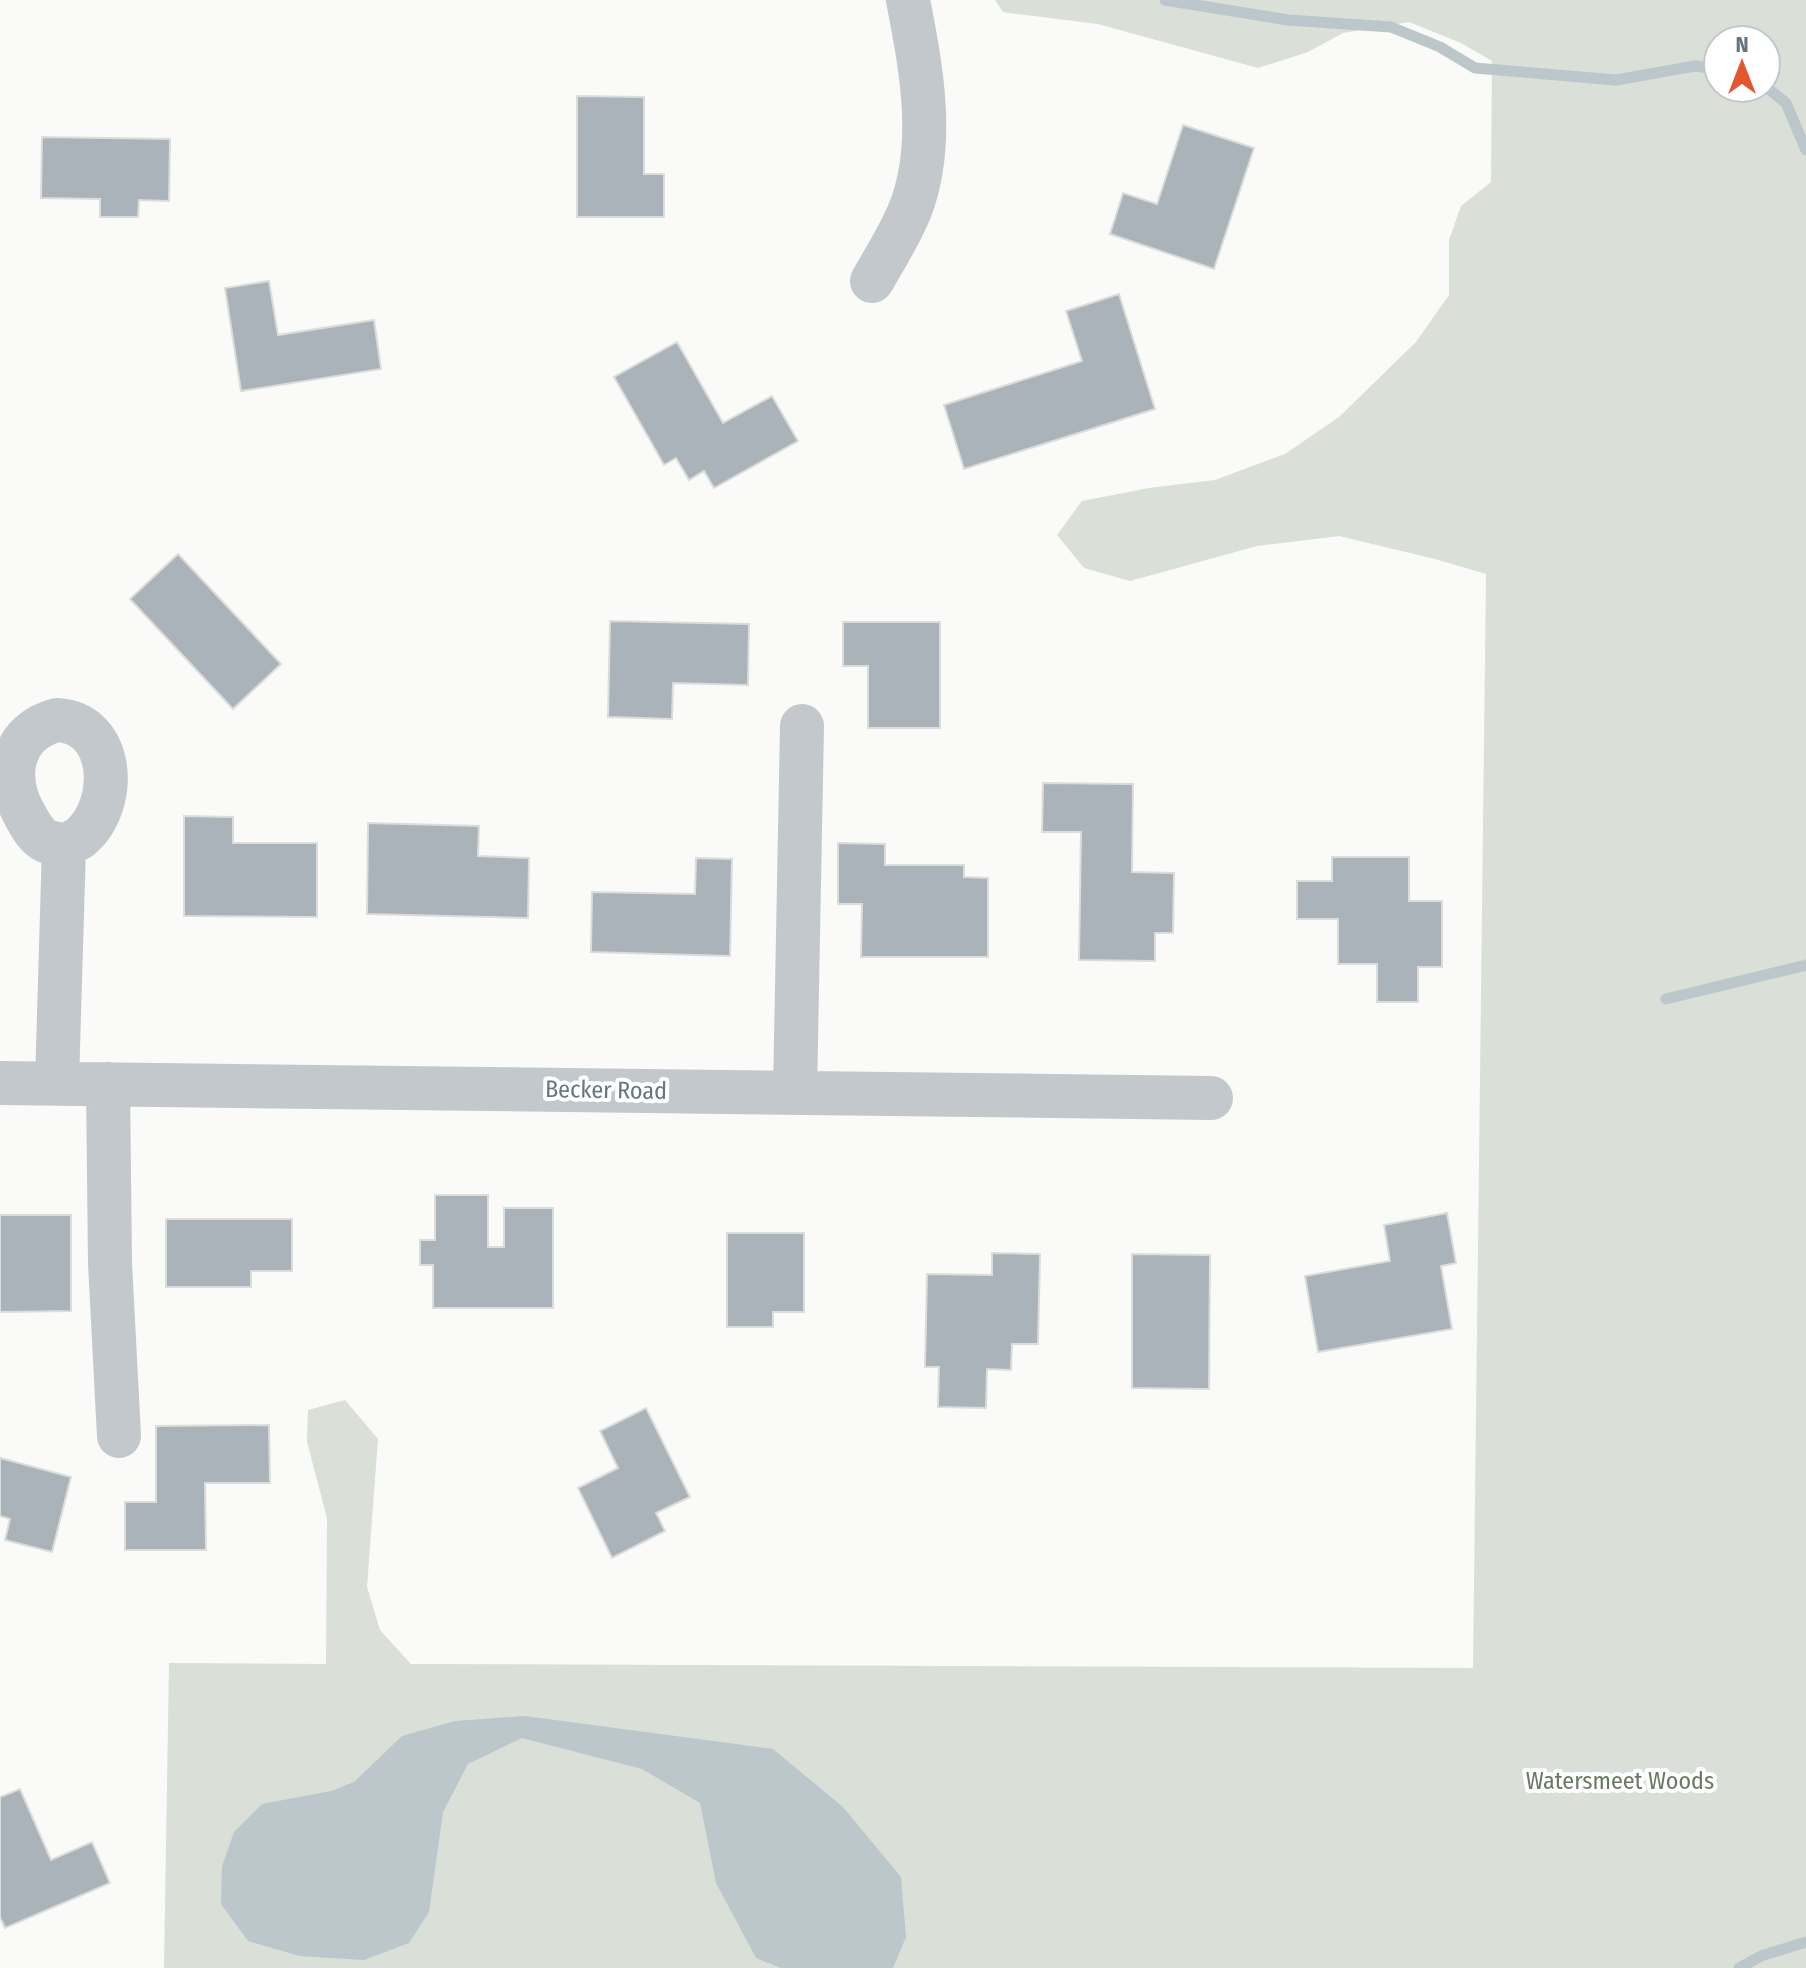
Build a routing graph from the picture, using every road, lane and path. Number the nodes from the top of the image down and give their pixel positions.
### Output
1 (908, 0) edge
2 (872, 281) dead end
3 (802, 726) dead end
4 (64, 846) dead end
5 (0, 1083) edge
6 (57, 1083) junction
7 (108, 1084) junction
8 (795, 1093) junction
9 (1211, 1098) dead end
10 (119, 1436) dead end

1 - 2 street
3 - 8 street
4 - 6 street
5 - 6 street, Becker Road
6 - 7 street, Becker Road
7 - 8 street, Becker Road
7 - 10 street
8 - 9 street, Becker Road

